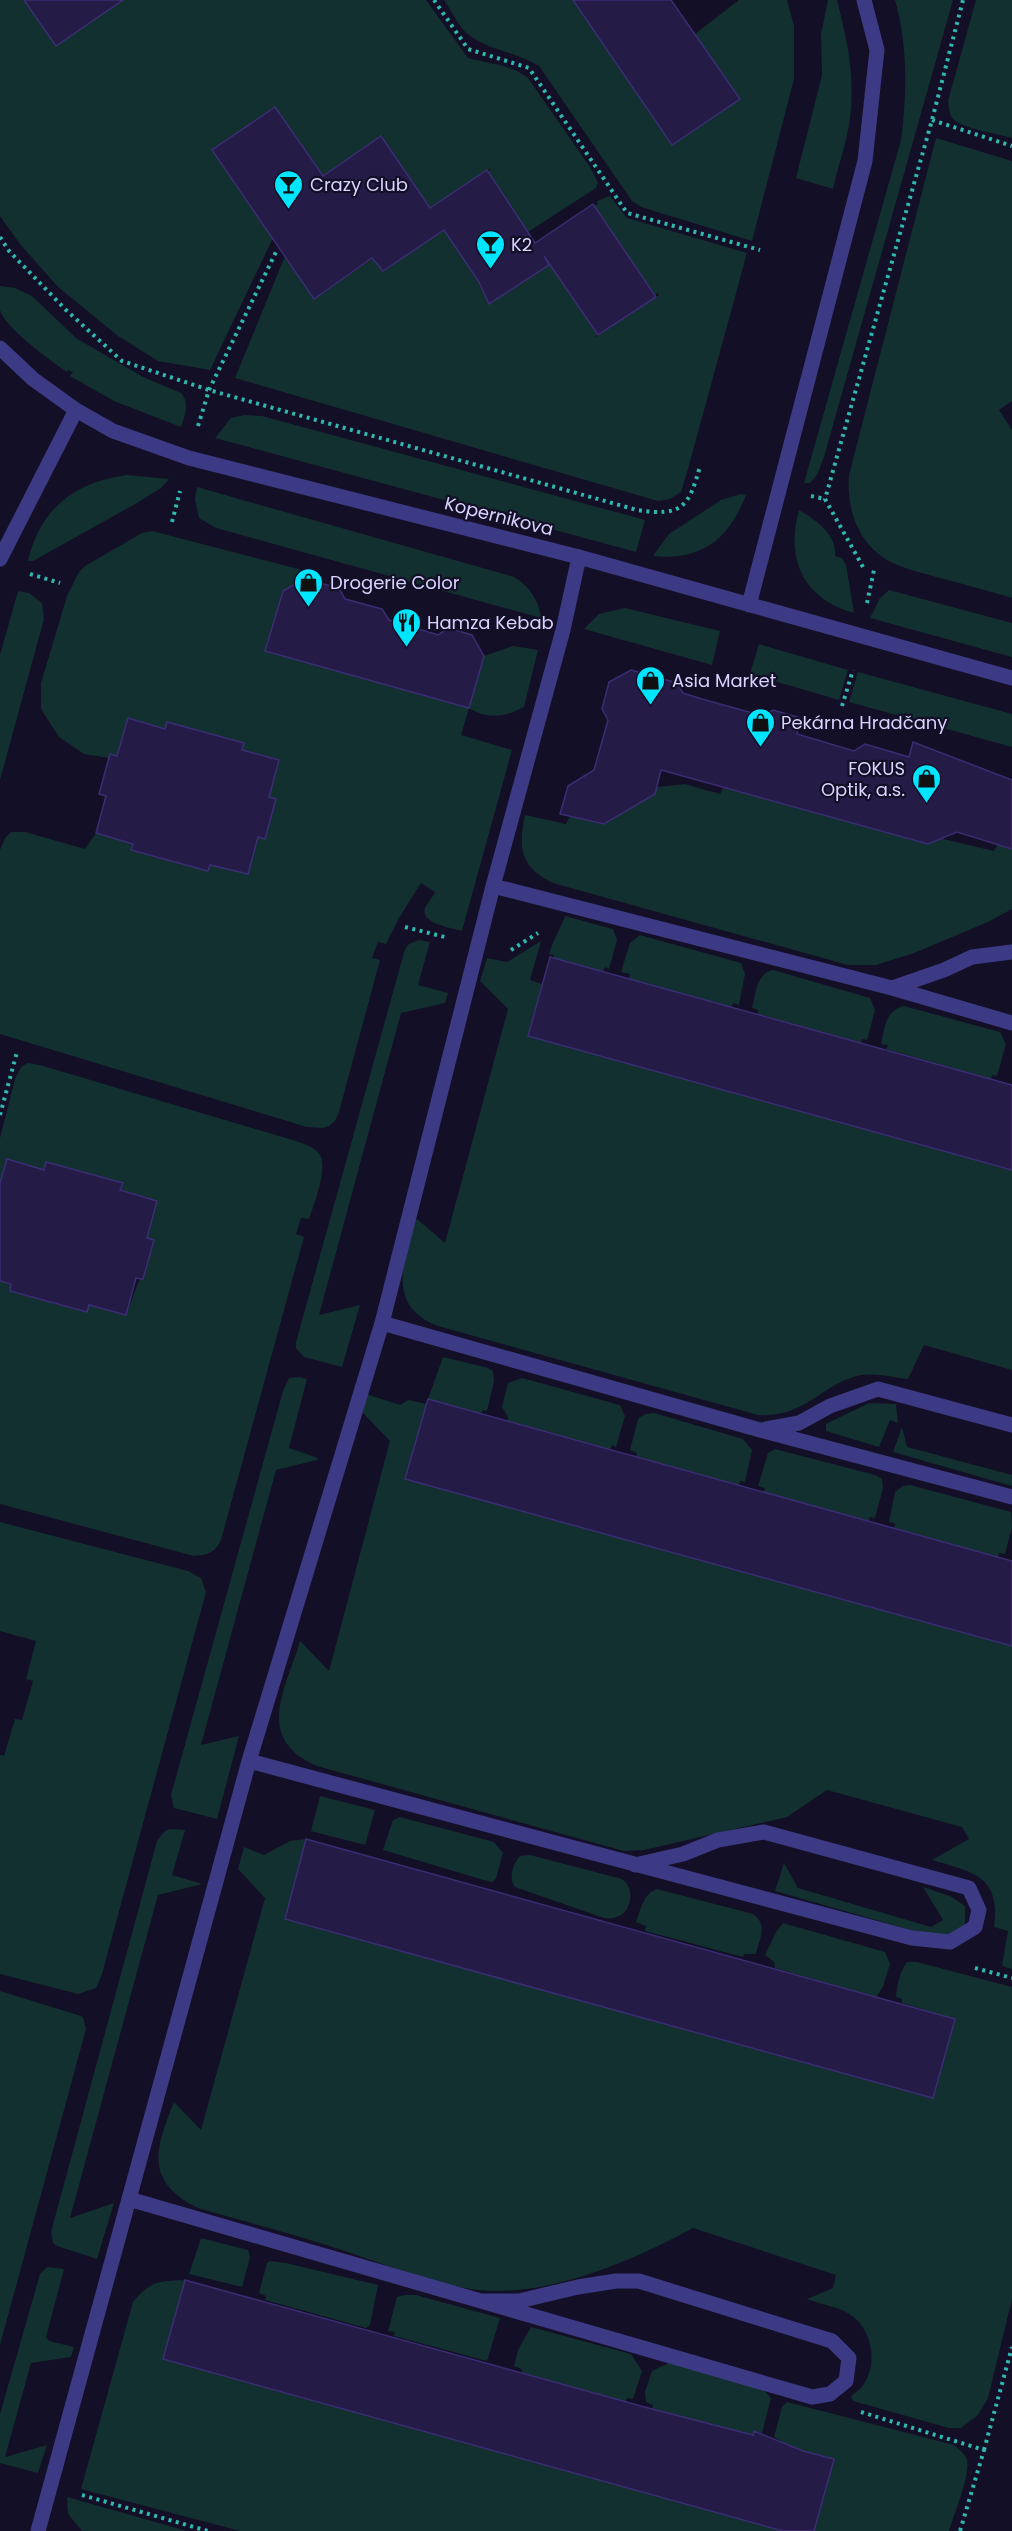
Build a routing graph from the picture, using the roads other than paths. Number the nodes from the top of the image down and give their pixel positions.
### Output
1 (864, 0) edge
2 (0, 348) edge
3 (76, 410) junction
4 (579, 556) junction
5 (0, 559) edge
6 (748, 604) junction
7 (1012, 678) edge
8 (493, 886) junction
9 (1012, 952) edge
10 (892, 988) junction
11 (1012, 1023) edge
12 (382, 1323) junction
13 (1012, 1425) edge
14 (760, 1430) junction
15 (1012, 1497) edge
16 (249, 1761) junction
17 (634, 1865) junction
18 (129, 2199) junction
19 (483, 2301) junction
20 (38, 2531) edge

1 - 6 street
2 - 3 street, Kopernikova
3 - 4 street, Kopernikova
3 - 5 street
4 - 6 street, Kopernikova
4 - 8 street
6 - 7 street, Kopernikova
8 - 10 street
8 - 12 street
9 - 10 street
10 - 11 street
12 - 14 street
12 - 16 street
13 - 14 street
14 - 15 street
16 - 17 street
16 - 18 street
17 - 17 street
18 - 19 street
18 - 20 street
19 - 19 street

